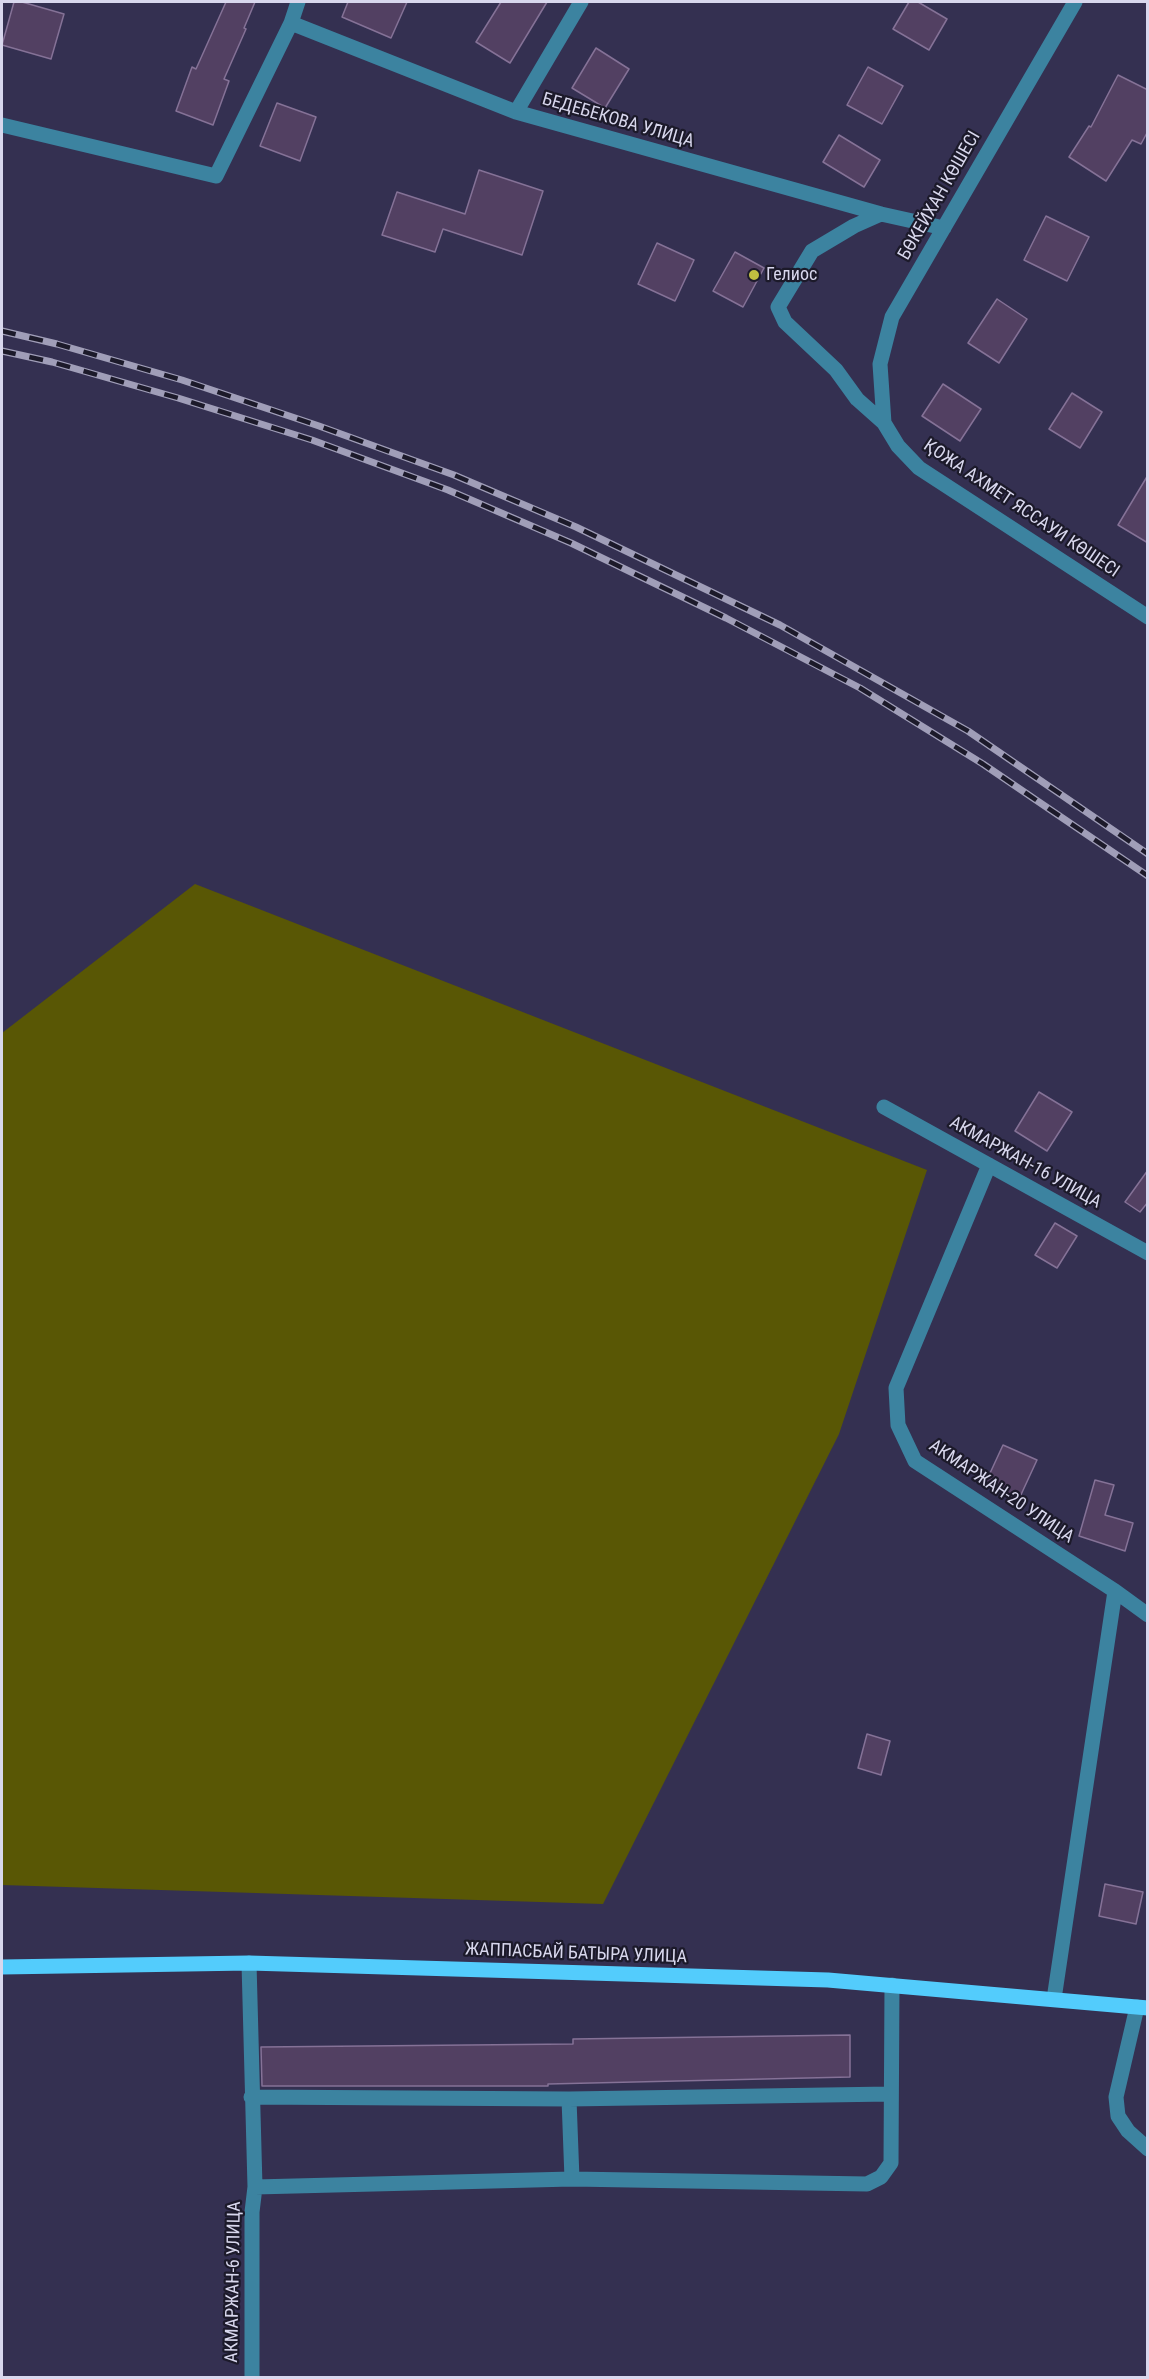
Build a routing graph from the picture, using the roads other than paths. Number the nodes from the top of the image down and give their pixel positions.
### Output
1 (298, 2) edge
2 (581, 2) edge
3 (1075, 2) edge
4 (291, 23) junction
5 (516, 112) junction
6 (2, 125) edge
7 (881, 214) junction
8 (944, 228) junction
9 (884, 423) junction
10 (1148, 617) edge
11 (884, 1107) dead end
12 (988, 1165) junction
13 (1148, 1252) edge
14 (1115, 1591) junction
15 (1148, 1615) edge
16 (249, 1964) junction
17 (2, 1967) edge
18 (892, 1985) junction
19 (1054, 1999) junction
20 (1142, 2008) edge
21 (890, 2094) junction
22 (251, 2097) junction
23 (569, 2099) junction
24 (1148, 2149) edge
25 (572, 2179) junction
26 (255, 2187) junction
27 (252, 2378) edge

1 - 4 street
2 - 5 street
3 - 8 street, БӨКЕЙХАН КӨШЕСІ
4 - 5 street, БЕДЕБЕКОВА УЛИЦА
4 - 6 street
5 - 7 street, БЕДЕБЕКОВА УЛИЦА
7 - 8 street, БЕДЕБЕКОВА УЛИЦА
7 - 9 street
8 - 9 street, БӨКЕЙХАН КӨШЕСІ
9 - 10 street, ҚОЖА АХМЕТ ЯССАУИ КӨШЕСІ
11 - 12 street, АКМАРЖАН-16 УЛИЦА
12 - 13 street, АКМАРЖАН-16 УЛИЦА
12 - 14 street, АКМАРЖАН-20 УЛИЦА
14 - 15 street, АКМАРЖАН-20 УЛИЦА
14 - 19 street
16 - 17 main road, ЖАППАСБАЙ БАТЫРА УЛИЦА
16 - 18 main road, ЖАППАСБАЙ БАТЫРА УЛИЦА
16 - 22 street, АКМАРЖАН-6 УЛИЦА
18 - 19 main road, ЖАППАСБАЙ БАТЫРА УЛИЦА
18 - 21 street
19 - 20 main road, ЖАППАСБАЙ БАТЫРА УЛИЦА
20 - 24 street
21 - 23 street
21 - 25 street
22 - 23 street
22 - 26 street, АКМАРЖАН-6 УЛИЦА
23 - 25 street
25 - 26 street
26 - 27 street, АКМАРЖАН-6 УЛИЦА

